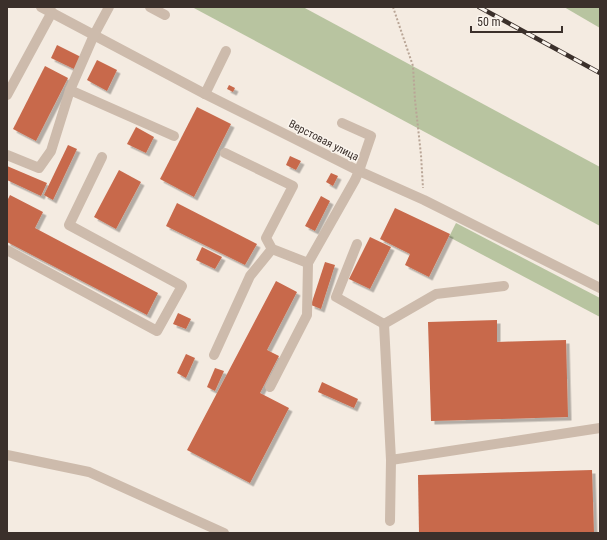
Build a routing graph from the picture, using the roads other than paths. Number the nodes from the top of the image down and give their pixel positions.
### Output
1 (42, 7) edge
2 (109, 7) edge
3 (150, 7) edge
4 (52, 12) junction
5 (164, 15) dead end
6 (94, 34) junction
7 (226, 52) dead end
8 (70, 90) junction
9 (205, 94) junction
10 (7, 95) edge
11 (342, 123) dead end
12 (174, 136) dead end
13 (225, 153) dead end
14 (7, 155) edge
15 (102, 157) dead end
16 (359, 171) junction
17 (357, 244) dead end
18 (272, 249) junction
19 (7, 250) edge
20 (308, 263) junction
21 (504, 286) dead end
22 (600, 288) edge
23 (384, 324) junction
24 (214, 355) dead end
25 (270, 386) dead end
26 (600, 428) edge
27 (7, 456) edge
28 (391, 460) junction
29 (390, 521) dead end
30 (220, 532) edge

1 - 4 street, Верстовая улица
2 - 6 street
3 - 5 street
4 - 6 street, Верстовая улица
4 - 10 street
6 - 8 street
6 - 9 street, Верстовая улица
7 - 9 street
8 - 12 street
8 - 14 street
9 - 16 street, Верстовая улица
11 - 16 street
13 - 18 street
15 - 19 street
16 - 20 street
16 - 22 street, Верстовая улица
17 - 23 street
18 - 20 street
18 - 24 street
20 - 25 street
21 - 23 street
23 - 28 street
26 - 28 street
27 - 30 street
28 - 29 street

